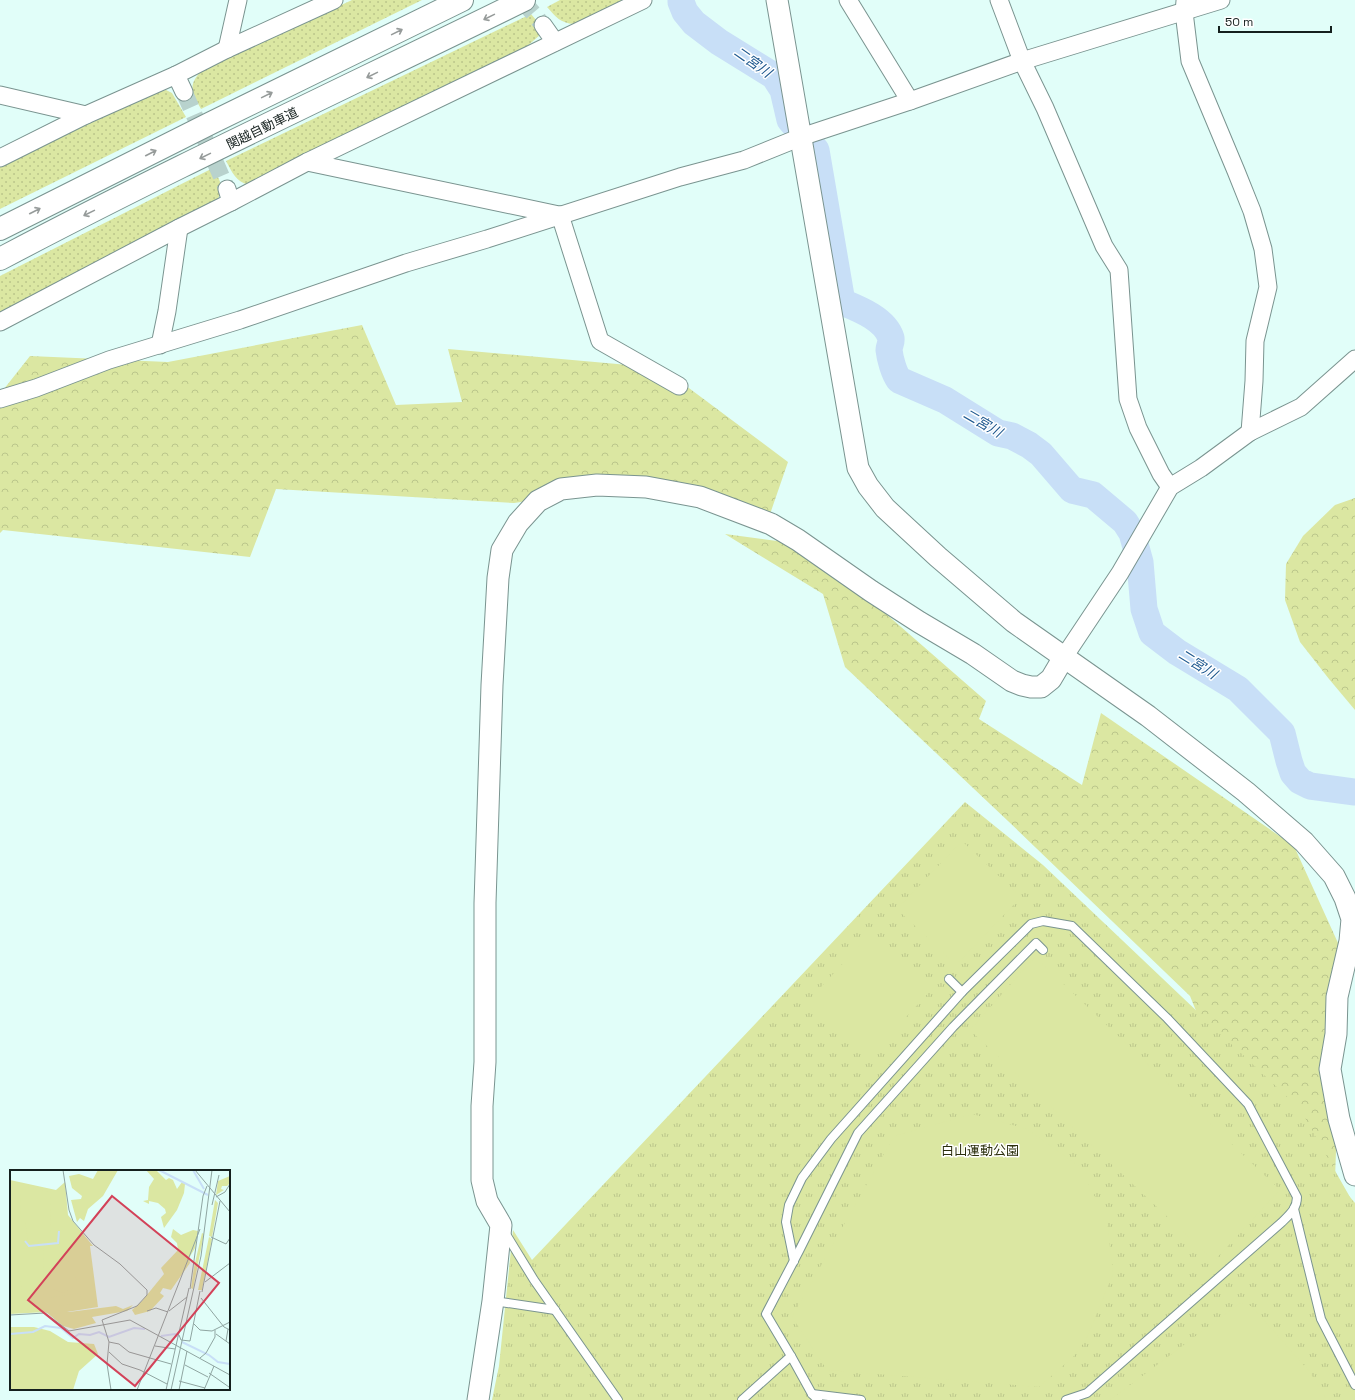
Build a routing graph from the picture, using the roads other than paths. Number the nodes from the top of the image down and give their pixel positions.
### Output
1 (238, 0) edge
2 (334, 0) edge
3 (462, 0) edge
4 (524, 0) edge
5 (643, 0) edge
6 (777, 0) edge
7 (848, 0) edge
8 (999, 0) edge
9 (1221, 0) edge
10 (1185, 6) edge
11 (543, 25) tunnel mouth
12 (555, 42) junction
13 (227, 49) junction
14 (1022, 61) junction
15 (176, 74) junction
16 (184, 92) tunnel mouth
17 (0, 95) edge
18 (910, 101) junction
19 (86, 115) junction
20 (802, 137) junction
21 (0, 158) edge
22 (307, 162) junction
23 (560, 215) junction
24 (179, 228) junction
25 (0, 229) edge
26 (0, 259) edge
27 (0, 322) edge
28 (160, 345) junction
29 (1355, 359) edge
30 (679, 386) dead end
31 (0, 399) edge
32 (1250, 432) junction
33 (1170, 487) junction
34 (1064, 657) junction
35 (1043, 950) dead end
36 (949, 979) dead end
37 (962, 992) junction
38 (1355, 1175) edge
39 (1294, 1209) junction
40 (501, 1225) junction
41 (794, 1261) junction
42 (493, 1301) junction
43 (555, 1310) junction
44 (791, 1356) junction
45 (1355, 1385) edge
46 (815, 1397) edge
47 (478, 1400) edge
48 (618, 1400) edge
49 (742, 1400) edge
50 (861, 1400) edge
51 (1066, 1400) edge

1 - 13 street
2 - 13 street
25 -> 3 highway, 関越自動車道
4 -> 26 highway, 関越自動車道
5 - 12 street
6 - 20 street
7 - 18 street
8 - 14 street
9 - 10 street
10 - 14 street
10 - 32 street
11 - 12 street
12 - 22 street
13 - 15 street
14 - 18 street
14 - 33 street
15 - 16 street
15 - 19 street
17 - 19 street
18 - 20 street
19 - 21 street
20 - 23 street
20 - 34 street
22 - 23 street
22 - 24 street
23 - 28 street
23 - 30 street
24 - 27 street
24 - 28 street
28 - 31 street
29 - 32 street
32 - 33 street
33 - 34 street
34 - 38 street
34 - 40 street
35 - 41 lane
36 - 37 lane
37 - 39 lane
37 - 41 lane
39 - 45 lane
39 - 51 lane
40 - 42 street
40 - 43 lane
41 - 44 lane
42 - 43 lane
42 - 47 street
43 - 48 lane
44 - 46 lane
44 - 49 lane
46 - 50 lane

